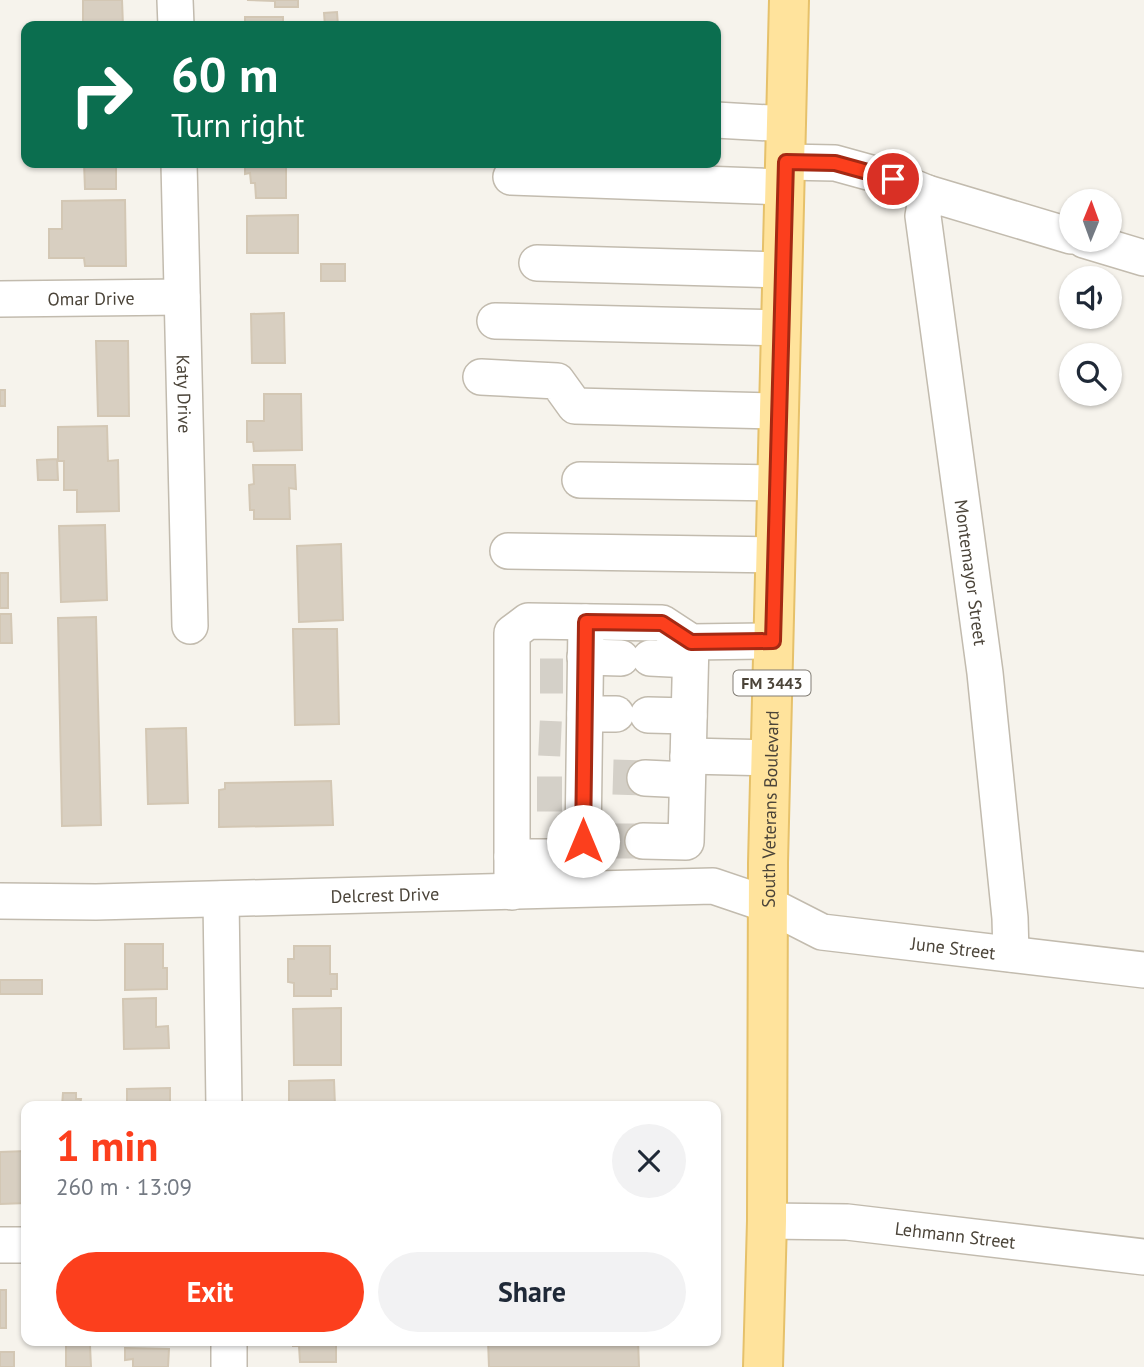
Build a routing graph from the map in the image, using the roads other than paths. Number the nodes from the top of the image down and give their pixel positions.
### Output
1 (175, 0) edge
2 (789, 0) edge
3 (176, 21) edge
4 (721, 120) edge
5 (786, 124) junction
6 (179, 168) edge
7 (785, 175) junction
8 (511, 177) dead end
9 (927, 193) junction
10 (1059, 232) edge
11 (1122, 251) edge
12 (1144, 258) edge
13 (537, 263) dead end
14 (783, 270) junction
15 (182, 297) junction
16 (0, 299) edge
17 (495, 321) dead end
18 (782, 328) junction
19 (481, 377) dead end
20 (779, 411) junction
21 (580, 480) dead end
22 (777, 483) junction
23 (508, 551) dead end
24 (775, 555) junction
25 (586, 622) junction
26 (190, 625) dead end
27 (773, 641) junction
28 (690, 651) junction
29 (557, 672) junction
30 (689, 716) junction
31 (578, 728) junction
32 (771, 758) junction
33 (688, 768) junction
34 (577, 787) junction
35 (613, 841) junction
36 (512, 857) junction
37 (512, 892) junction
38 (221, 899) junction
39 (0, 901) edge
40 (769, 905) junction
41 (1011, 954) junction
42 (1144, 970) edge
43 (224, 1101) edge
44 (767, 1221) junction
45 (0, 1245) edge
46 (21, 1245) edge
47 (1144, 1257) edge
48 (229, 1346) edge
49 (229, 1367) edge
50 (763, 1367) edge

1 - 3 street
2 - 5 main road, South Veterans Boulevard / FM 3443
4 - 5 street
5 - 7 main road, South Veterans Boulevard / FM 3443
6 - 15 street, Katy Drive
7 - 8 street
7 - 9 street
7 - 14 main road, South Veterans Boulevard / FM 3443
9 - 10 street
9 - 41 street, Montemayor Street
11 - 12 street
13 - 14 street
14 - 18 main road, South Veterans Boulevard / FM 3443
15 - 16 street, Omar Drive
15 - 26 street, Katy Drive
17 - 18 street
18 - 20 main road, South Veterans Boulevard / FM 3443
19 - 20 street
20 - 22 main road, South Veterans Boulevard / FM 3443
21 - 22 street
22 - 24 main road, South Veterans Boulevard / FM 3443
23 - 24 street
24 - 27 main road, South Veterans Boulevard / FM 3443
25 - 28 street
25 - 29 street
25 - 29 street
27 - 28 street
27 - 32 main road, South Veterans Boulevard / FM 3443
28 - 29 street
28 - 30 street
29 - 31 street
29 - 31 street
30 - 31 street
30 - 33 street
31 - 34 street
31 - 34 street
32 - 33 street
32 - 40 main road, South Veterans Boulevard / FM 3443
33 - 34 street
33 - 35 street
34 - 35 street
34 - 36 street
35 - 36 street
36 - 37 street
37 - 38 street, Delcrest Drive
37 - 40 street, Delcrest Drive
38 - 39 street, Delcrest Drive
38 - 43 street
40 - 41 street, June Street
40 - 44 main road, South Veterans Boulevard / FM 3443
41 - 42 street, June Street
44 - 47 street, Lehmann Street
44 - 50 main road, South Veterans Boulevard / FM 3443
45 - 46 street
48 - 49 street

